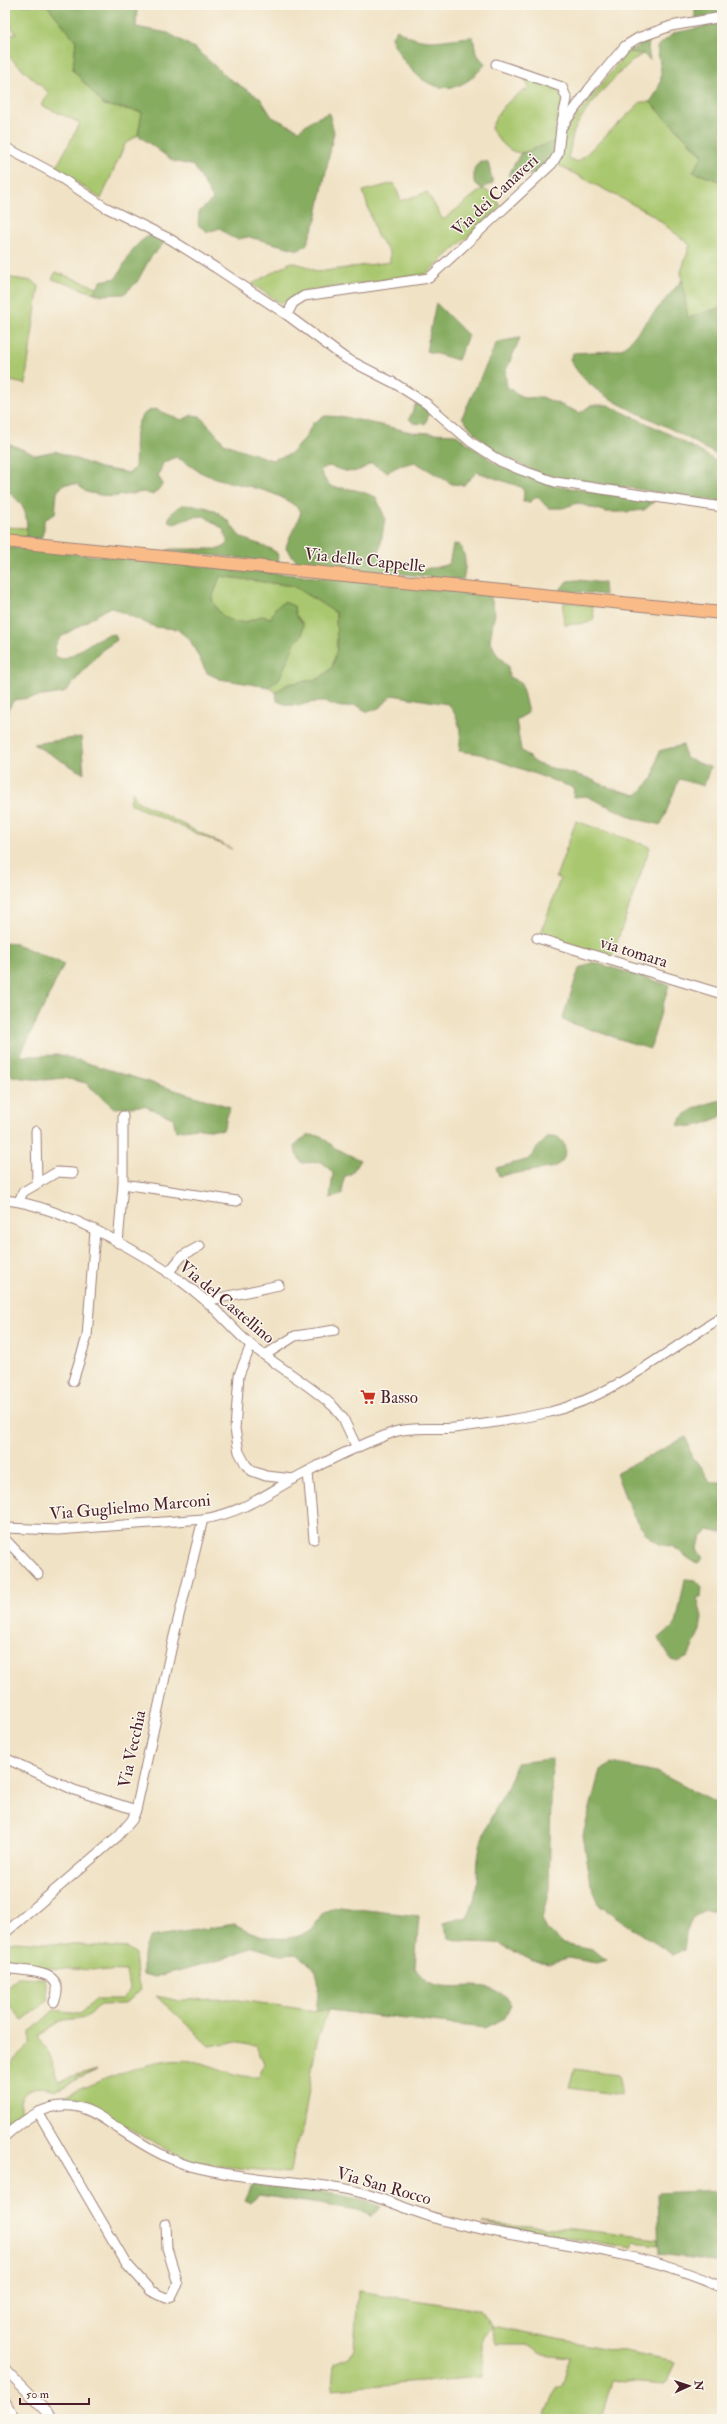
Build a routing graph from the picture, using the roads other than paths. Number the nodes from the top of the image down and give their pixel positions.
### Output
1 (722, 17) edge
2 (496, 64) dead end
3 (562, 128) junction
4 (5, 147) edge
5 (287, 315) junction
6 (722, 507) edge
7 (5, 542) edge
8 (722, 612) edge
9 (537, 938) dead end
10 (722, 994) edge
11 (123, 1116) dead end
12 (36, 1131) dead end
13 (72, 1173) dead end
14 (37, 1184) junction
15 (123, 1184) junction
16 (5, 1200) edge
17 (19, 1201) junction
18 (237, 1201) dead end
19 (95, 1231) junction
20 (118, 1243) junction
21 (200, 1246) dead end
22 (168, 1273) junction
23 (279, 1285) dead end
24 (206, 1301) junction
25 (722, 1317) edge
26 (335, 1330) dead end
27 (251, 1345) junction
28 (264, 1355) junction
29 (73, 1381) dead end
30 (359, 1447) junction
31 (308, 1472) junction
32 (294, 1479) junction
33 (204, 1519) junction
34 (5, 1528) edge
35 (5, 1539) edge
36 (314, 1539) dead end
37 (38, 1574) dead end
38 (5, 1758) edge
39 (136, 1810) junction
40 (5, 1934) edge
41 (5, 1968) edge
42 (54, 2002) dead end
43 (38, 2112) junction
44 (5, 2136) edge
45 (166, 2224) dead end
46 (722, 2287) edge
47 (5, 2369) edge
48 (5, 2401) edge
49 (15, 2419) edge
50 (54, 2419) edge

1 - 3 street, Via dei Canaveri
2 - 3 street
3 - 5 street, Via dei Canaveri
4 - 5 street
5 - 6 street
7 - 8 main road, Via delle Cappelle
9 - 10 street, via tomara
11 - 15 street
12 - 14 street
13 - 14 street
14 - 17 street
15 - 18 street
15 - 20 street
16 - 17 street, Via del Castellino
17 - 19 street, Via del Castellino
19 - 20 street, Via del Castellino
19 - 29 street
20 - 22 street, Via del Castellino
21 - 22 street
22 - 24 street, Via del Castellino
23 - 24 street
24 - 27 street, Via del Castellino
25 - 30 street, Via Guglielmo Marconi
26 - 28 street
27 - 28 street, Via del Castellino
27 - 32 street
28 - 30 street, Via del Castellino
30 - 31 street, Via Guglielmo Marconi
31 - 32 street, Via Guglielmo Marconi
31 - 36 street
32 - 33 street, Via Guglielmo Marconi
33 - 34 street, Via Guglielmo Marconi
33 - 39 street, Via Vecchia
35 - 37 street
38 - 39 street
39 - 40 street, Via Vecchia
41 - 42 street
43 - 44 street, Via San Rocco
43 - 45 street
43 - 46 street, Via San Rocco
47 - 50 street
48 - 49 street

